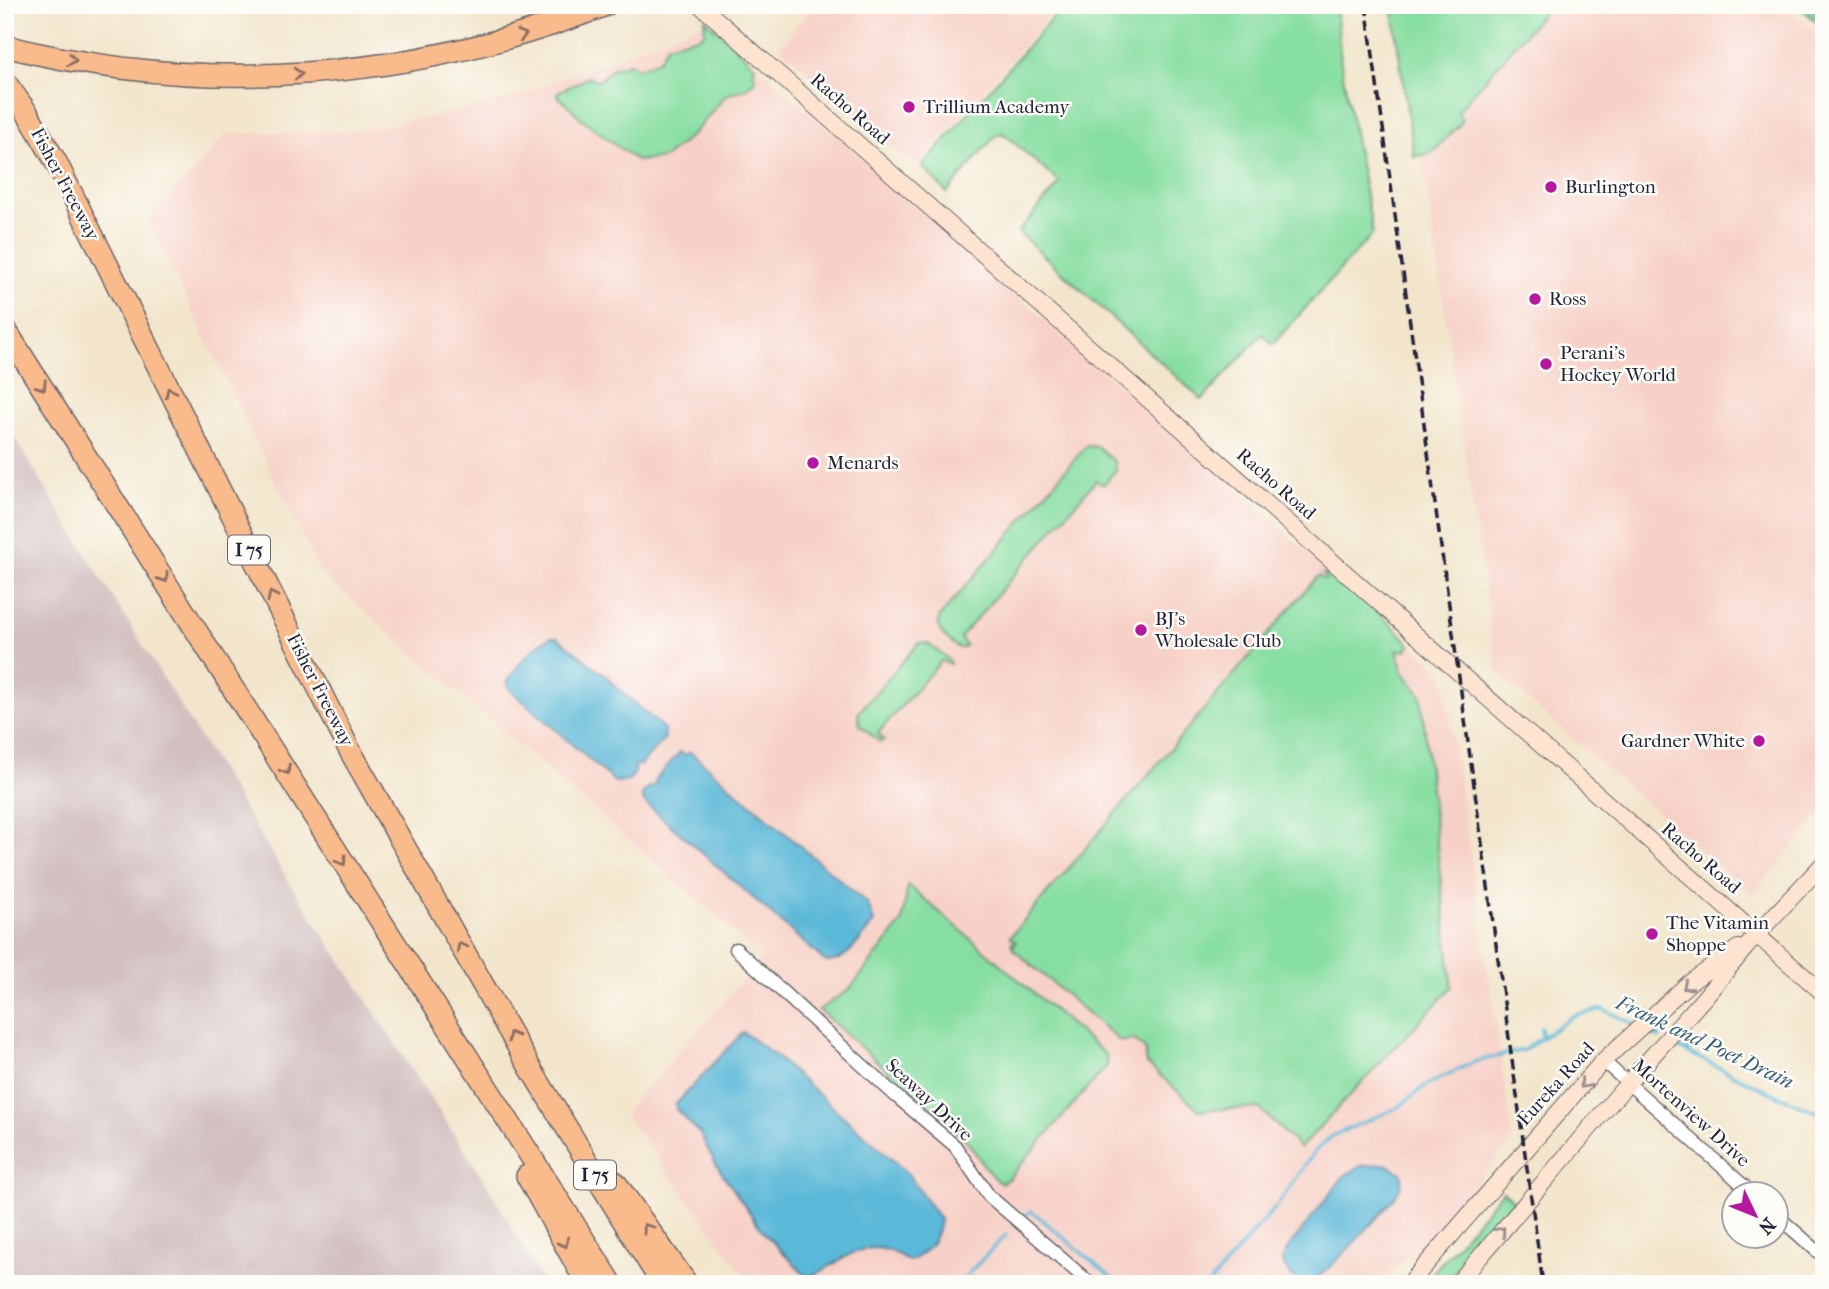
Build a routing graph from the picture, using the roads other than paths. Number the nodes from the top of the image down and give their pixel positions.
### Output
1 (606, 5) edge
2 (700, 5) edge
3 (5, 46) edge
4 (8, 86) edge
5 (5, 329) edge
6 (1824, 863) edge
7 (1757, 934) junction
8 (736, 949) dead end
9 (1824, 994) edge
10 (1603, 1061) junction
11 (529, 1066) junction
12 (476, 1073) junction
13 (1628, 1083) junction
14 (1737, 1180) edge
15 (1790, 1227) edge
16 (1824, 1257) edge
17 (587, 1284) edge
18 (612, 1284) edge
19 (662, 1284) edge
20 (687, 1284) edge
21 (1091, 1284) edge
22 (1409, 1284) edge
23 (1457, 1284) edge

3 -> 1 highway
2 - 7 street, Racho Road
11 -> 4 highway, Fisher Freeway / I 75
5 -> 12 highway, I 75
6 - 7 street, Eureka Road
7 - 9 street, Racho Road
7 -> 10 street, Eureka Road
7 - 13 street, Eureka Road
8 - 21 street, Seaway Drive
10 - 13 street, Mortenview Drive
10 -> 22 street, Eureka Road
11 - 19 highway, Fisher Freeway / I 75
20 -> 11 highway
12 -> 17 highway
12 - 18 highway, I 75
13 - 14 street, Mortenview Drive
23 -> 13 street, Eureka Road
15 - 16 street

